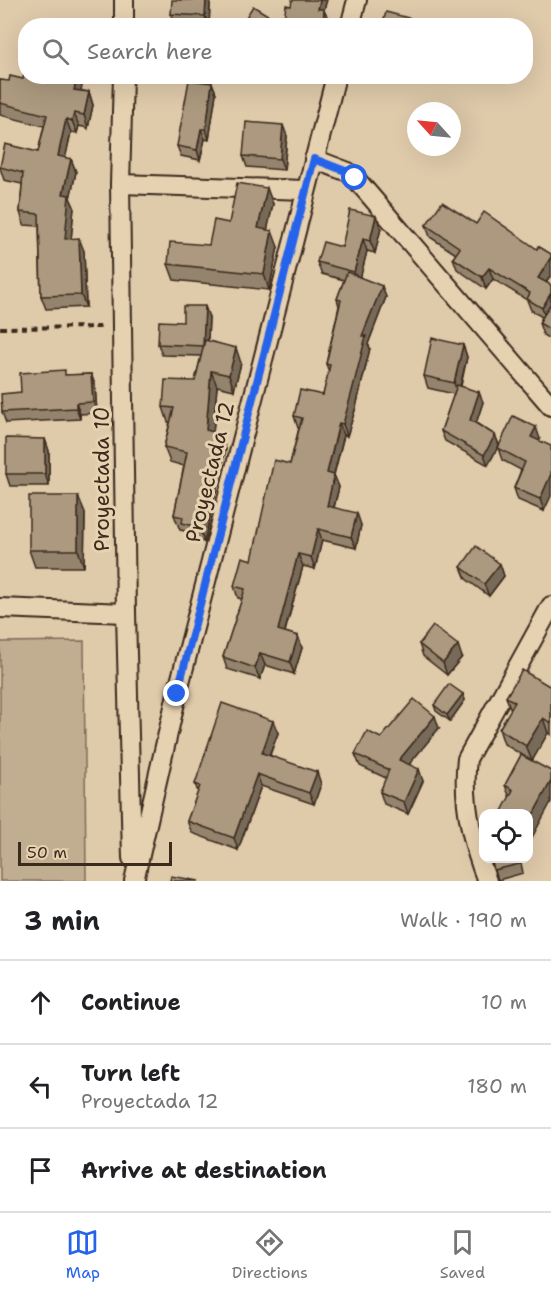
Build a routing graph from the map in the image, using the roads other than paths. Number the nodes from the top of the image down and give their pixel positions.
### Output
1 (124, 0) edge
2 (357, 0) edge
3 (124, 18) edge
4 (352, 18) edge
5 (123, 84) edge
6 (334, 84) edge
7 (314, 159) junction
8 (120, 184) junction
9 (305, 190) junction
10 (551, 406) edge
11 (551, 606) edge
12 (0, 608) edge
13 (126, 613) junction
14 (133, 881) edge
15 (487, 881) edge

1 - 3 street
2 - 4 street
5 - 8 street, Proyectada 10
6 - 7 street, Proyectada 12
7 - 9 street, Proyectada 12
7 - 10 street
8 - 9 street
8 - 13 street, Proyectada 10
9 - 14 street, Proyectada 12
11 - 15 street
12 - 13 street
13 - 14 street, Proyectada 10

